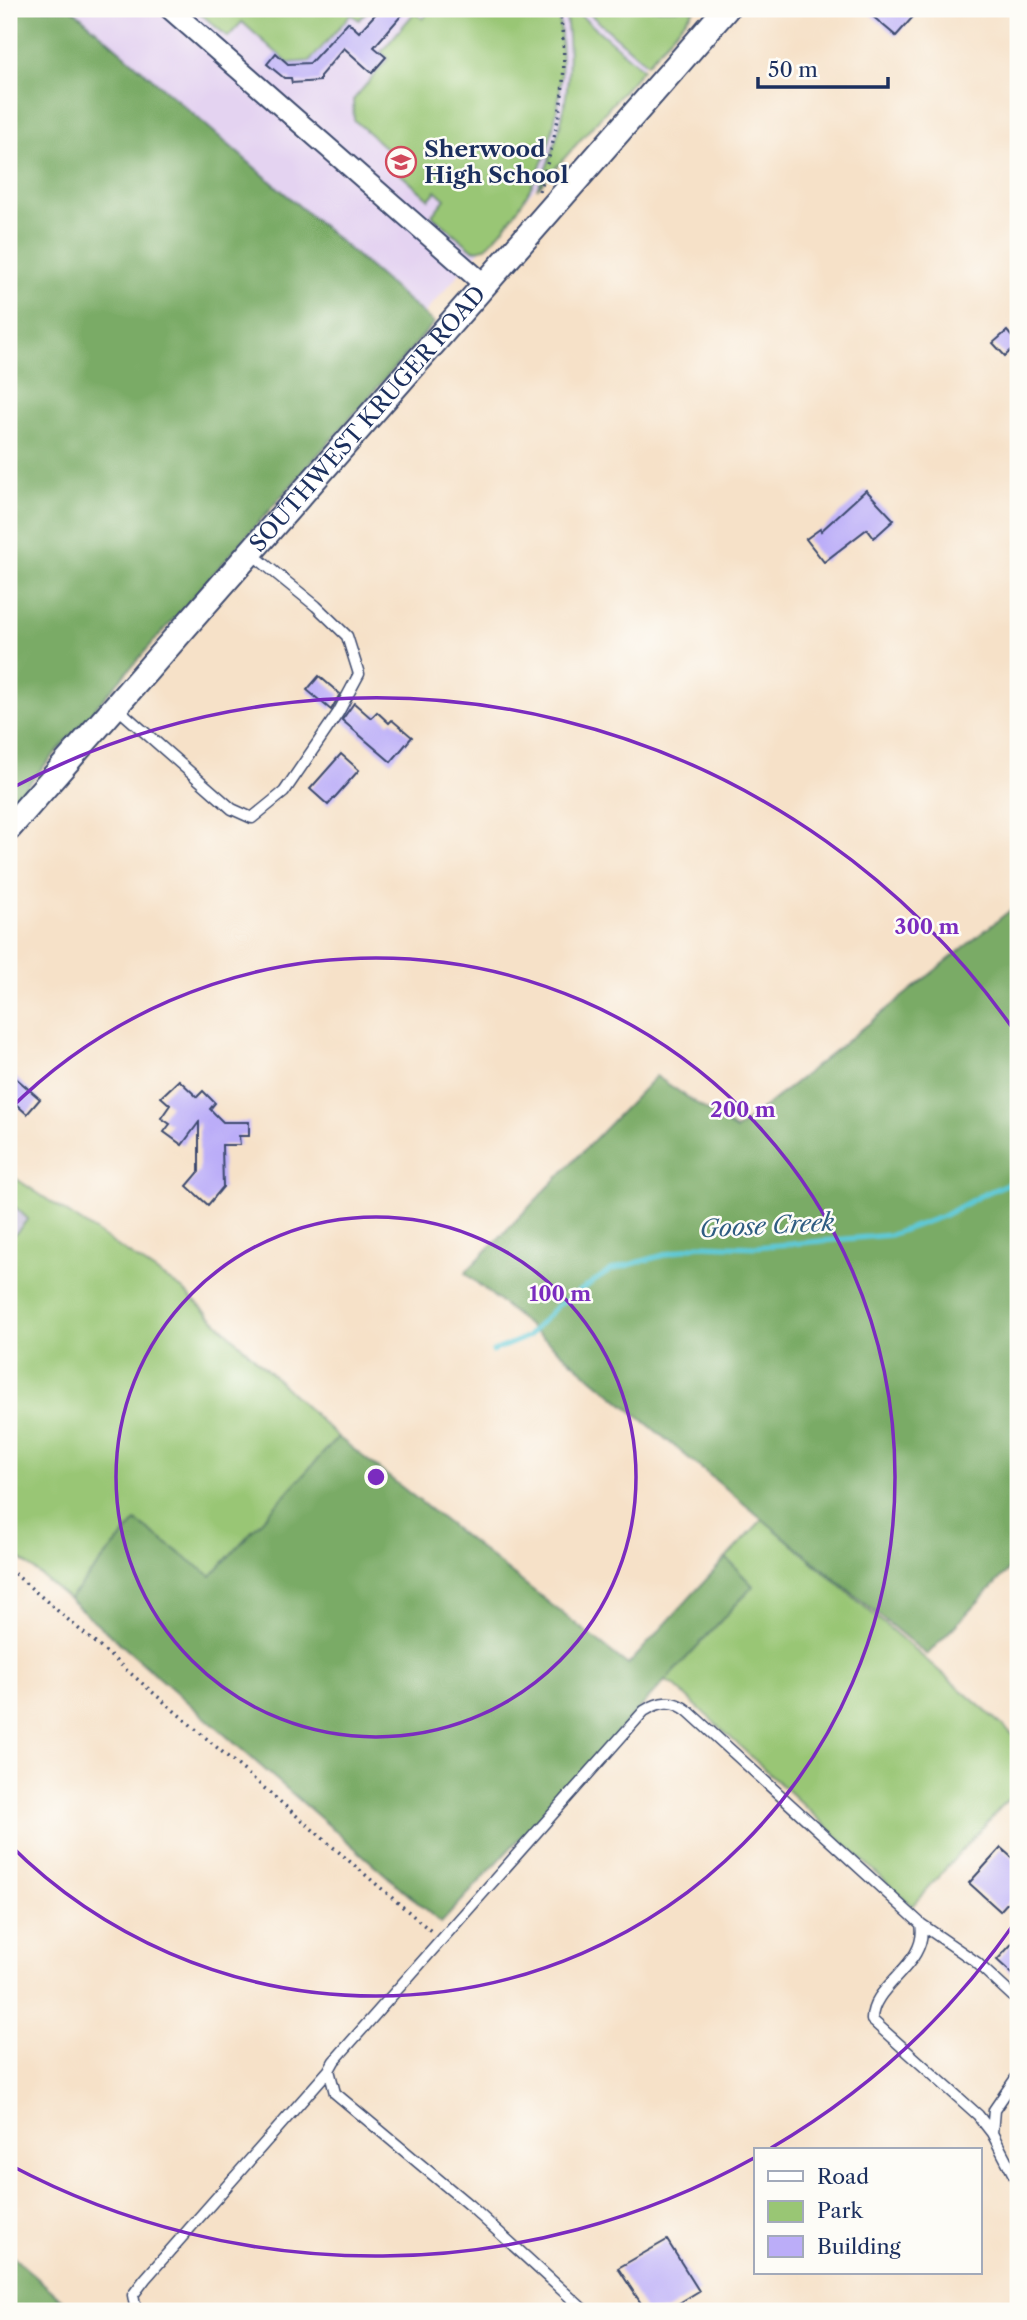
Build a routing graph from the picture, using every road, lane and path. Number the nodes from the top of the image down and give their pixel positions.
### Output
1 (170, 9) edge
2 (559, 9) edge
3 (726, 9) edge
4 (537, 197) dead end
5 (485, 285) junction
6 (250, 552) junction
7 (116, 706) junction
8 (9, 828) edge
9 (9, 1569) edge
10 (921, 1924) junction
11 (440, 1941) junction
12 (1018, 2001) edge
13 (329, 2070) junction
14 (1018, 2075) edge
15 (992, 2133) junction
16 (1018, 2183) edge
17 (139, 2311) edge
18 (585, 2311) edge

1 - 5 street
2 - 4 path
3 - 5 street, SOUTHWEST KRUGER ROAD
5 - 6 street, SOUTHWEST KRUGER ROAD
6 - 7 street, SOUTHWEST KRUGER ROAD
6 - 7 lane
7 - 8 street, SOUTHWEST KRUGER ROAD
9 - 11 path
10 - 11 lane
10 - 12 lane
10 - 15 lane
11 - 13 lane
13 - 17 lane
13 - 18 lane
14 - 15 lane
15 - 16 lane

